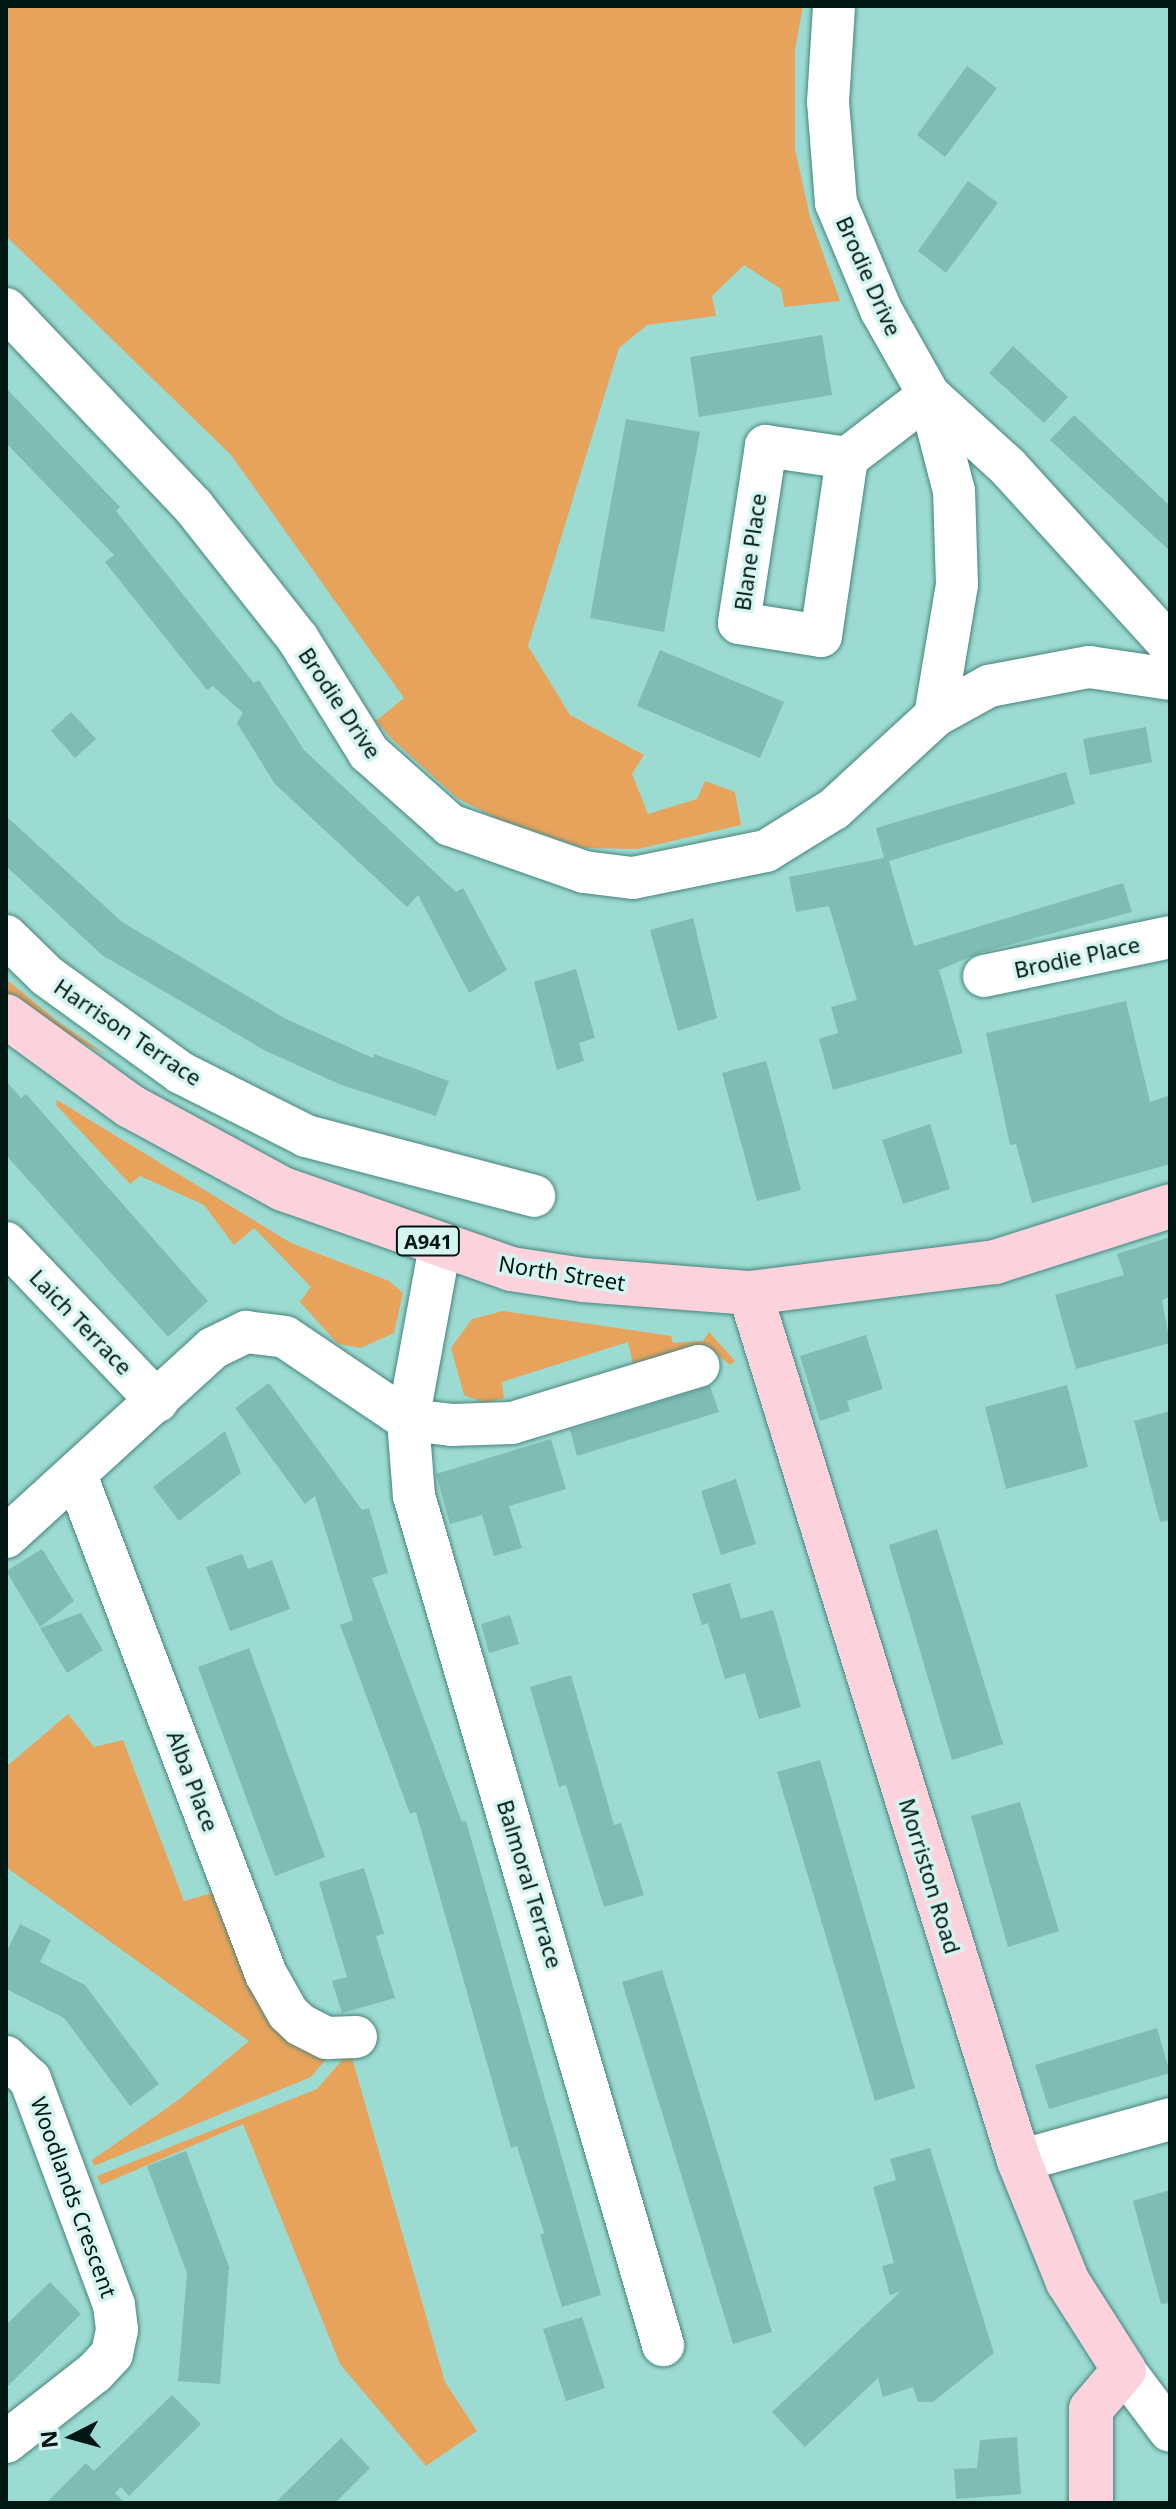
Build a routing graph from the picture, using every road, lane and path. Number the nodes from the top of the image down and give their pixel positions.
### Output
1 (834, 6) edge
2 (6, 309) edge
3 (929, 395) junction
4 (847, 458) dead end
5 (1170, 645) edge
6 (1170, 679) edge
7 (935, 716) junction
8 (6, 936) edge
9 (1170, 937) edge
10 (984, 976) dead end
11 (6, 1016) edge
12 (534, 1196) dead end
13 (1170, 1206) edge
14 (6, 1243) edge
15 (440, 1246) junction
16 (750, 1293) junction
17 (698, 1366) dead end
18 (157, 1401) junction
19 (408, 1420) junction
20 (76, 1475) junction
21 (6, 1537) edge
22 (356, 2037) dead end
23 (6, 2057) edge
24 (1170, 2119) edge
25 (1019, 2161) junction
26 (663, 2345) dead end
27 (1124, 2370) junction
28 (1170, 2431) edge
29 (6, 2442) edge
30 (1091, 2503) edge

1 - 3 street, Brodie Drive
2 - 7 street, Brodie Drive
3 - 4 street
3 - 5 street, Brodie Drive
3 - 7 street, Brodie Drive
6 - 7 street, Brodie Drive
8 - 12 street, Harrison Terrace
9 - 10 street, Brodie Place
11 - 15 main road, North Street / A941
13 - 16 main road, North Street / A941
14 - 18 street, Laich Terrace
15 - 16 main road, North Street / A941
15 - 19 street, Balmoral Terrace
16 - 25 main road, Morriston Road
17 - 19 street
18 - 19 street
18 - 20 street
19 - 26 street, Balmoral Terrace
20 - 21 street
20 - 22 street, Alba Place
23 - 29 street, Woodlands Crescent
24 - 25 street
25 - 27 main road, Morriston Road
27 - 28 street, Morriston Road
27 - 30 main road

